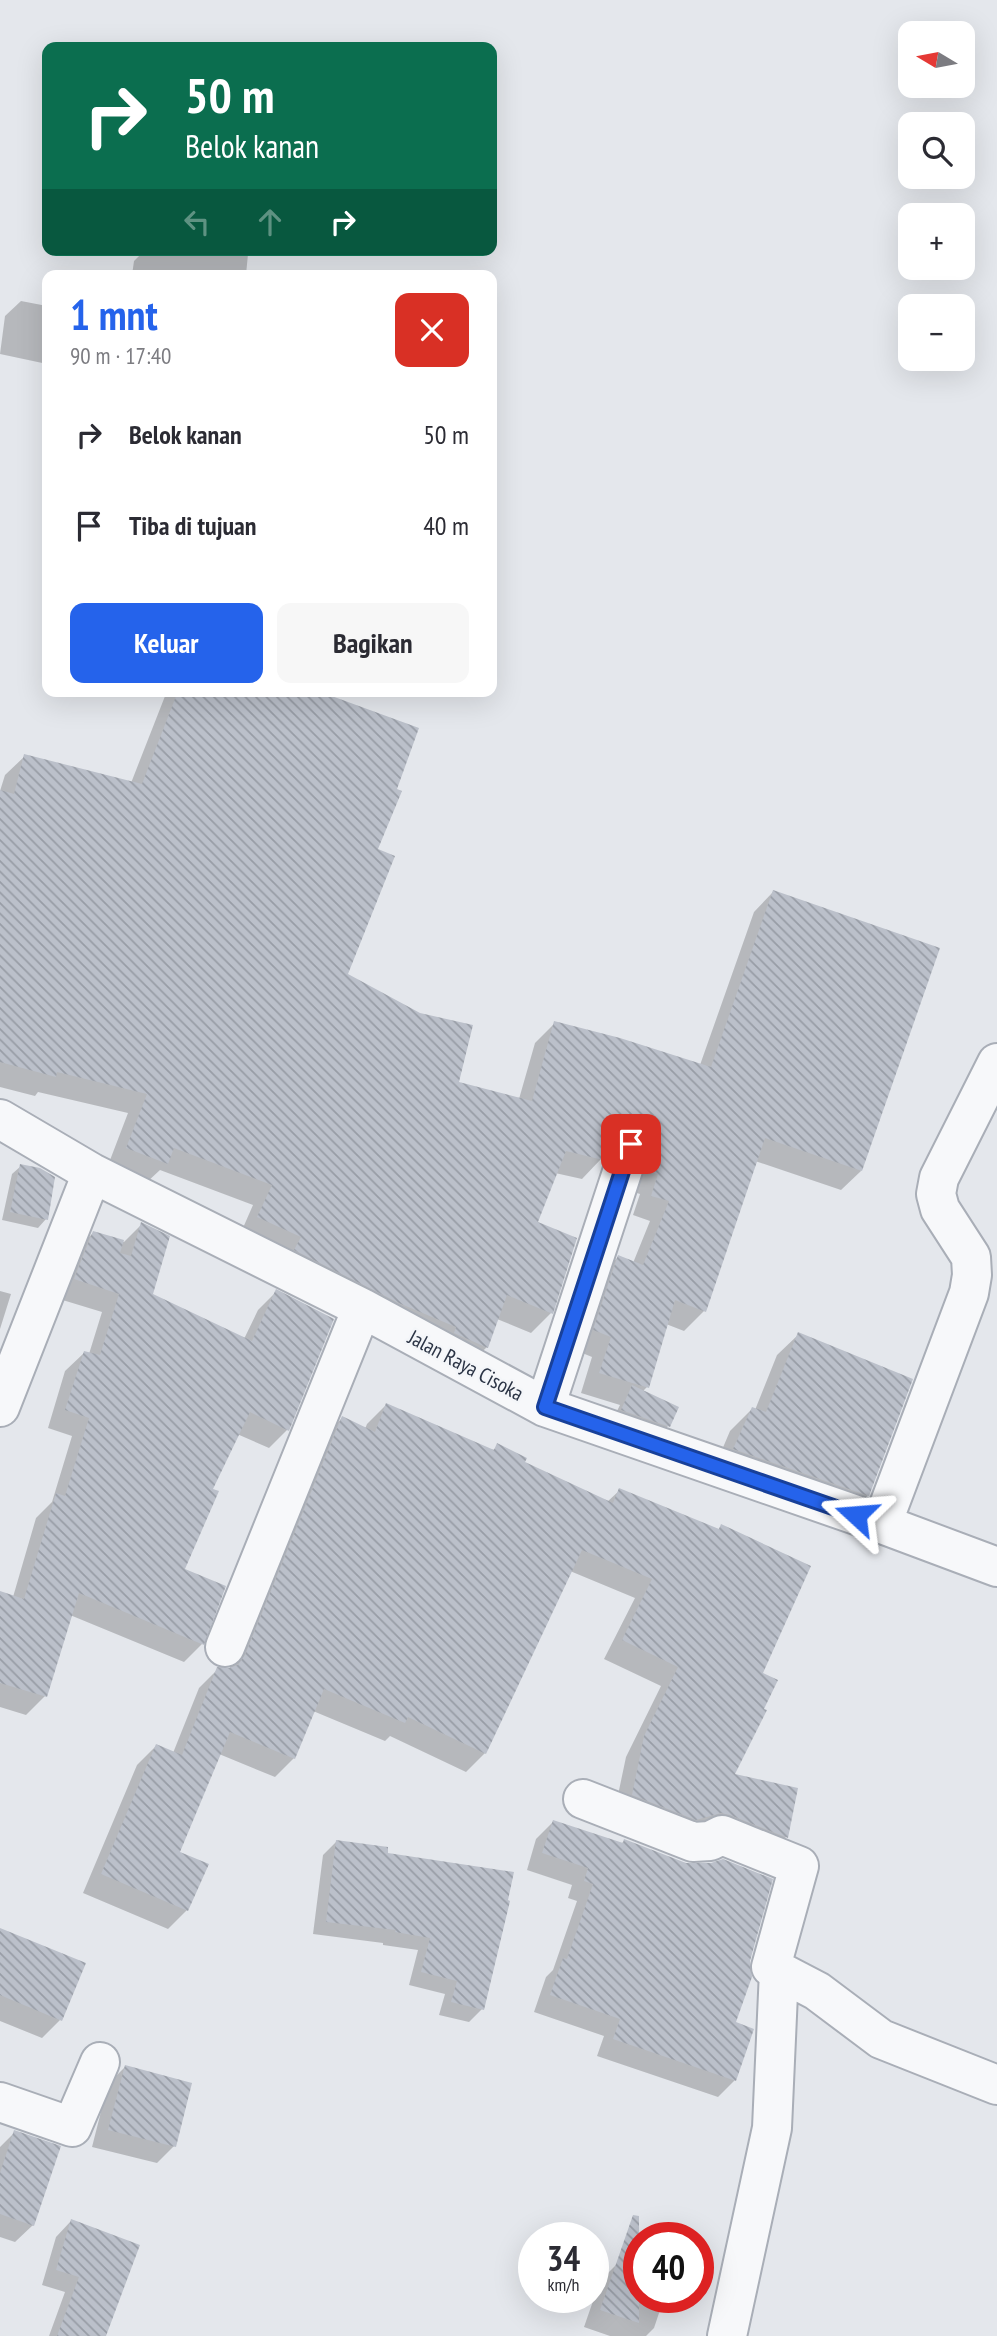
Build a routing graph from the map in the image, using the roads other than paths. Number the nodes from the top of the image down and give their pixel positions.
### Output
1 (997, 1063) edge
2 (0, 1119) edge
3 (631, 1144) dead end
4 (92, 1173) junction
5 (362, 1308) junction
6 (0, 1407) edge
7 (545, 1407) junction
8 (882, 1524) junction
9 (997, 1567) edge
10 (225, 1647) dead end
11 (583, 1799) dead end
12 (779, 1971) junction
13 (100, 2062) dead end
14 (997, 2085) edge
15 (0, 2102) edge
16 (727, 2336) edge

1 - 8 street
2 - 4 street, Jalan Raya Cisoka
3 - 7 street
4 - 5 street, Jalan Raya Cisoka
4 - 6 street
5 - 7 street, Jalan Raya Cisoka
5 - 10 street
7 - 8 street, Jalan Raya Cisoka
8 - 9 street, Jalan Raya Cisoka
11 - 12 street
12 - 14 street
12 - 16 street
13 - 15 street

